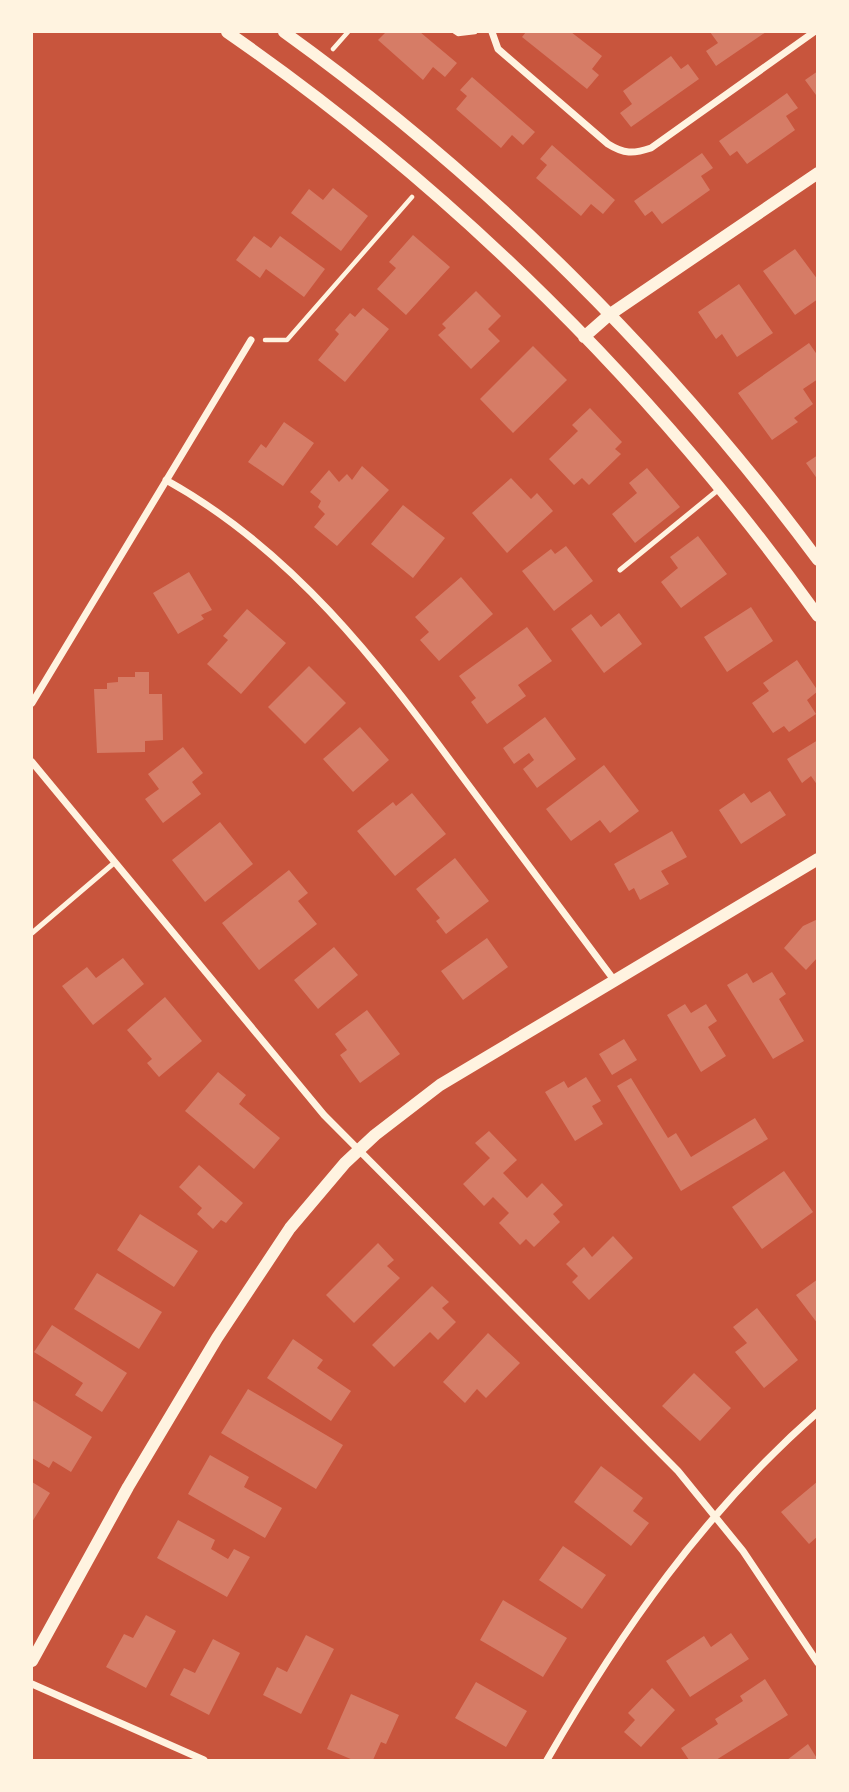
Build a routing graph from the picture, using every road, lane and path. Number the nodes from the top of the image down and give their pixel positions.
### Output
1 (227, 32) edge
2 (284, 32) edge
3 (455, 32) edge
4 (475, 32) edge
5 (492, 32) edge
6 (814, 32) edge
7 (817, 173) edge
8 (424, 183) junction
9 (609, 314) junction
10 (584, 337) junction
11 (251, 340) joint
12 (166, 480) junction
13 (719, 490) junction
14 (817, 560) edge
15 (620, 570) dead end
16 (817, 616) edge
17 (32, 703) edge
18 (32, 762) edge
19 (817, 859) edge
20 (114, 863) junction
21 (32, 933) edge
22 (614, 980) junction
23 (359, 1150) junction
24 (817, 1412) edge
25 (714, 1514) junction
26 (32, 1661) edge
27 (817, 1662) edge
28 (32, 1684) edge
29 (204, 1760) edge
30 (547, 1760) edge

1 - 8 street
2 - 9 street
3 - 4 path
5 - 6 street
7 - 9 street
8 - 10 street
8 - 11 path
9 - 10 street
9 - 14 street
10 - 13 street
11 - 12 street
12 - 17 street
12 - 22 street
13 - 15 lane
13 - 16 street
18 - 20 street
19 - 22 street
20 - 21 lane
20 - 23 street
22 - 23 street
23 - 25 street
23 - 26 street
24 - 25 street
25 - 27 street
25 - 30 street
28 - 29 street

